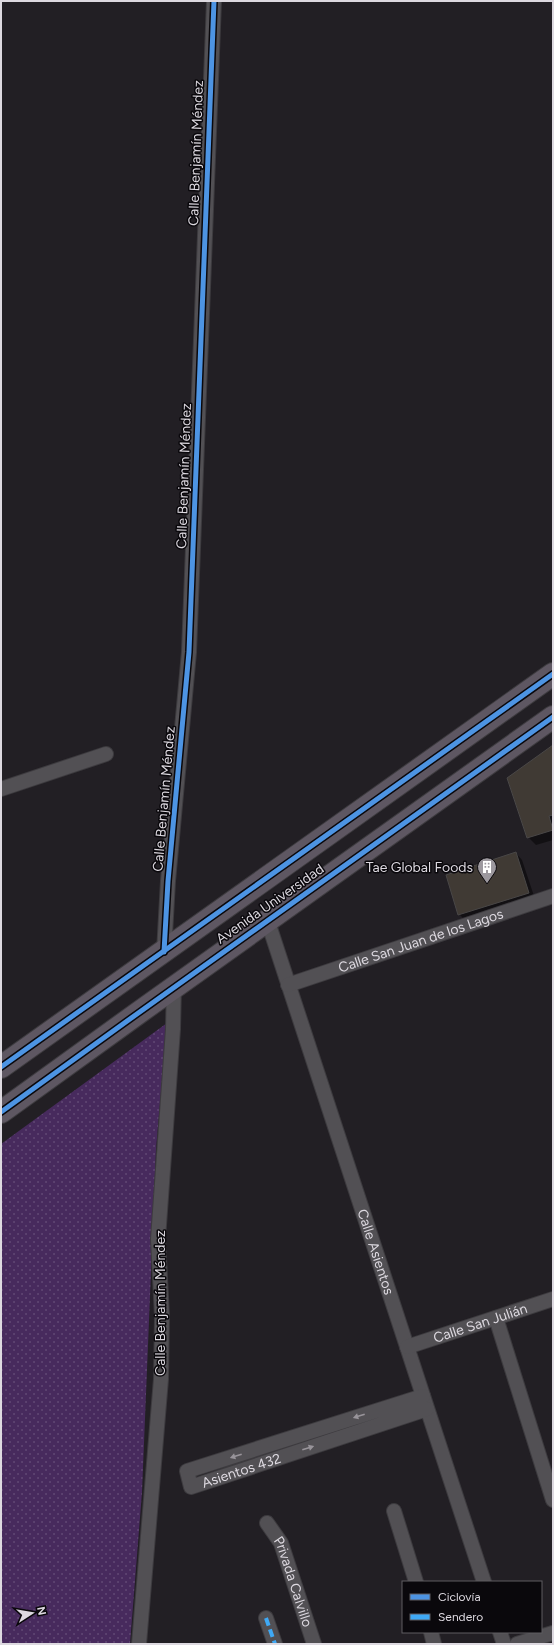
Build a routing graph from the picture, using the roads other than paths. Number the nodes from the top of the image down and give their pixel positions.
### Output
1 (214, 1) edge
2 (553, 674) edge
3 (553, 717) edge
4 (106, 754) dead end
5 (1, 789) edge
6 (553, 896) edge
7 (268, 922) junction
8 (164, 952) junction
9 (288, 985) junction
10 (174, 986) junction
11 (1, 1067) edge
12 (1, 1112) edge
13 (553, 1299) edge
14 (496, 1318) junction
15 (407, 1347) junction
16 (425, 1402) junction
17 (385, 1416) junction
18 (278, 1442) junction
19 (284, 1456) junction
20 (553, 1500) edge
21 (394, 1511) dead end
22 (267, 1523) dead end
23 (416, 1581) edge
24 (484, 1581) edge
25 (266, 1618) dead end
26 (431, 1633) edge
27 (500, 1633) edge
28 (553, 1633) edge
29 (139, 1644) edge
30 (275, 1644) edge
31 (314, 1644) edge
32 (434, 1644) edge
33 (504, 1644) edge
34 (517, 1644) edge

1 - 8 street, Calle Benjamín Méndez
2 - 8 main road, Avenida Universidad
3 - 7 main road, Avenida Universidad
4 - 5 street
6 - 9 street, Calle San Juan de los Lagos
7 - 9 street, Calle Asientos
7 - 10 main road, Avenida Universidad
8 - 11 main road, Avenida Universidad
9 - 15 street, Calle Asientos
10 - 12 main road, Avenida Universidad
10 - 29 street, Calle Benjamín Méndez
13 - 14 street, Calle San Julián
14 - 15 street, Calle San Julián
14 - 20 street
15 - 16 street, Calle Asientos
16 - 17 street, Asientos 432
16 - 24 street, Calle Asientos
17 -> 18 street, Asientos 432
19 -> 17 street, Asientos 432
18 - 19 street
18 -> 19 street, Asientos 432
21 - 23 street
22 - 31 street, Privada Calvillo
25 - 30 street
26 - 32 street
27 - 33 street
28 - 34 street

